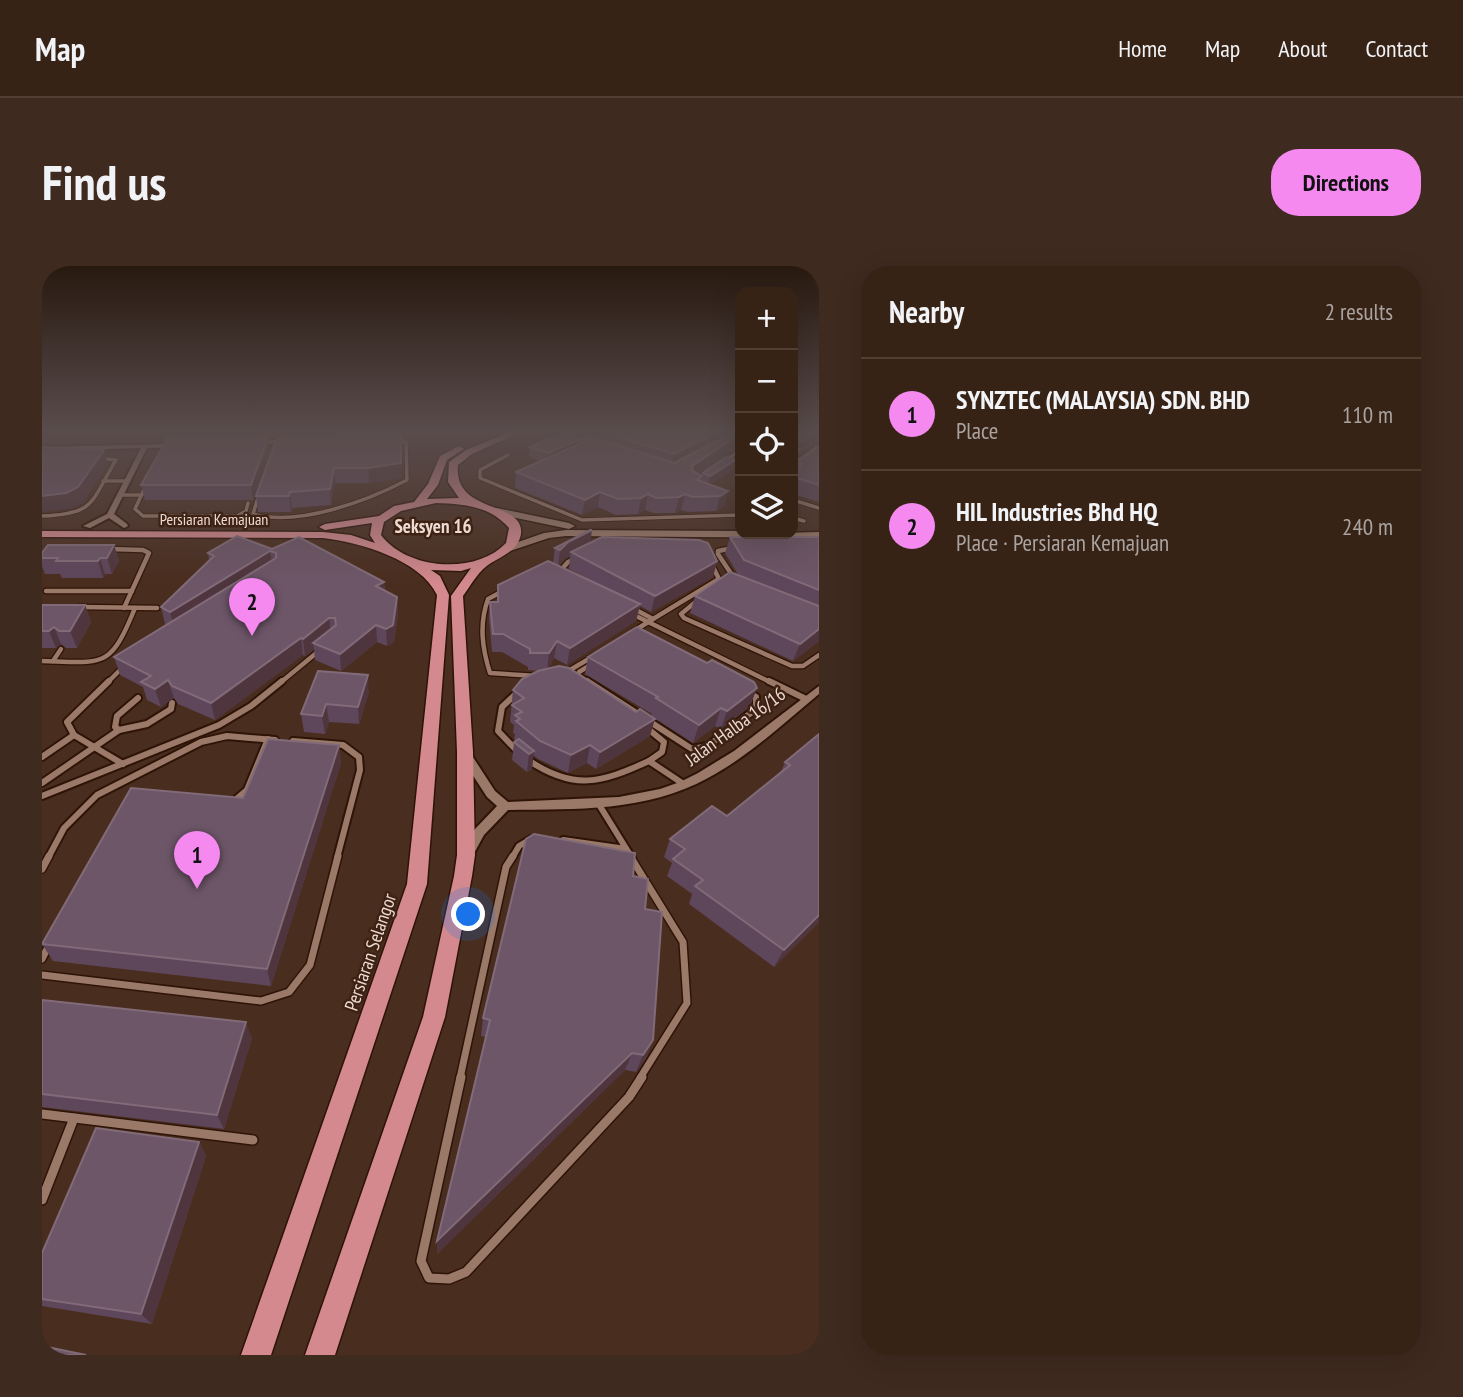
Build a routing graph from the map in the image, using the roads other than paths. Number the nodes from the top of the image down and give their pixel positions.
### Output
1 (102, 483) edge
2 (126, 483) edge
3 (401, 483) edge
4 (434, 483) edge
5 (452, 483) edge
6 (492, 483) edge
7 (515, 483) edge
8 (146, 485) edge
9 (504, 488) junction
10 (260, 492) edge
11 (120, 495) junction
12 (142, 495) junction
13 (419, 502) junction
14 (471, 502) junction
15 (798, 502) edge
16 (248, 503) dead end
17 (819, 508) edge
18 (498, 511) junction
19 (110, 515) junction
20 (735, 515) edge
21 (42, 516) edge
22 (380, 519) junction
23 (798, 519) edge
24 (804, 521) dead end
25 (42, 526) edge
26 (87, 526) junction
27 (124, 526) junction
28 (735, 528) edge
29 (798, 528) edge
30 (819, 528) edge
31 (42, 534) edge
32 (819, 535) edge
33 (510, 547) junction
34 (107, 548) edge
35 (737, 548) edge
36 (384, 550) junction
37 (486, 561) junction
38 (409, 562) junction
39 (736, 580) edge
40 (569, 583) edge
41 (725, 584) edge
42 (509, 587) edge
43 (46, 591) dead end
44 (132, 591) junction
45 (75, 607) edge
46 (86, 607) junction
47 (124, 607) junction
48 (135, 608) junction
49 (157, 608) dead end
50 (80, 618) edge
51 (651, 621) junction
52 (323, 647) edge
53 (61, 649) dead end
54 (819, 655) edge
55 (721, 658) junction
56 (42, 661) edge
57 (53, 661) junction
58 (128, 663) edge
59 (706, 671) junction
60 (536, 684) edge
61 (523, 688) edge
62 (819, 689) edge
63 (138, 698) dead end
64 (806, 699) junction
65 (172, 703) dead end
66 (119, 730) junction
67 (74, 735) junction
68 (268, 739) junction
69 (92, 748) junction
70 (465, 752) junction
71 (42, 757) edge
72 (649, 761) junction
73 (123, 764) junction
74 (127, 780) junction
75 (42, 783) edge
76 (685, 785) junction
77 (133, 789) edge
78 (42, 796) edge
79 (598, 803) junction
80 (229, 804) edge
81 (505, 806) junction
82 (540, 840) edge
83 (551, 840) edge
84 (626, 849) junction
85 (466, 855) junction
86 (42, 869) edge
87 (55, 935) edge
88 (42, 959) edge
89 (42, 975) edge
90 (42, 1114) edge
91 (74, 1118) junction
92 (253, 1140) dead end
93 (42, 1200) edge
94 (256, 1355) edge
95 (320, 1355) edge

1 - 21 lane
2 - 11 street
3 - 10 lane
4 - 13 main road
5 - 14 main road
6 - 9 lane
7 - 9 lane
8 - 12 lane
9 - 20 lane
11 - 12 lane
11 - 19 street
12 - 16 lane
13 - 14 main road
13 - 22 main road, Persiaran Kemajuan
14 - 18 main road
15 - 17 lane
18 - 28 street
18 - 33 main road
19 - 26 street
19 - 27 street
22 - 27 main road, Persiaran Kemajuan
22 - 36 main road
23 - 24 lane
25 - 26 main road, Persiaran Kemajuan
26 - 27 main road, Persiaran Kemajuan
29 - 30 street
31 - 36 main road, Persiaran Kemajuan
32 - 33 street
33 - 37 main road
34 - 44 lane
35 - 39 lane
36 - 38 main road, Persiaran Kemajuan
37 - 38 main road
37 - 70 main road
38 - 94 main road, Persiaran Selangor
40 - 51 lane
41 - 54 lane
42 - 60 lane
43 - 44 lane
44 - 47 lane
45 - 46 lane
46 - 47 lane
46 - 50 lane
47 - 48 lane
48 - 49 lane
48 - 57 lane
51 - 51 lane
51 - 55 lane
51 - 72 lane
52 - 73 lane
53 - 57 lane
55 - 59 lane
55 - 64 lane
56 - 57 lane
58 - 67 lane
59 - 59 lane
61 - 72 lane
62 - 64 street, Jalan Halba 16/16
63 - 66 lane
64 - 76 street, Jalan Halba 16/16
65 - 66 lane
66 - 69 lane
67 - 69 lane
67 - 71 lane
68 - 74 lane
68 - 80 lane
68 - 89 lane
69 - 73 lane
69 - 75 lane
70 - 81 street
70 - 85 main road
72 - 76 lane
73 - 78 lane
74 - 77 lane
74 - 86 lane
76 - 79 street, Jalan Halba 16/16
79 - 81 street, Jalan Halba 16/16
79 - 84 lane
81 - 85 street
82 - 84 lane
83 - 84 lane
85 - 95 main road
87 - 88 lane
90 - 91 lane
91 - 92 lane
91 - 93 lane

